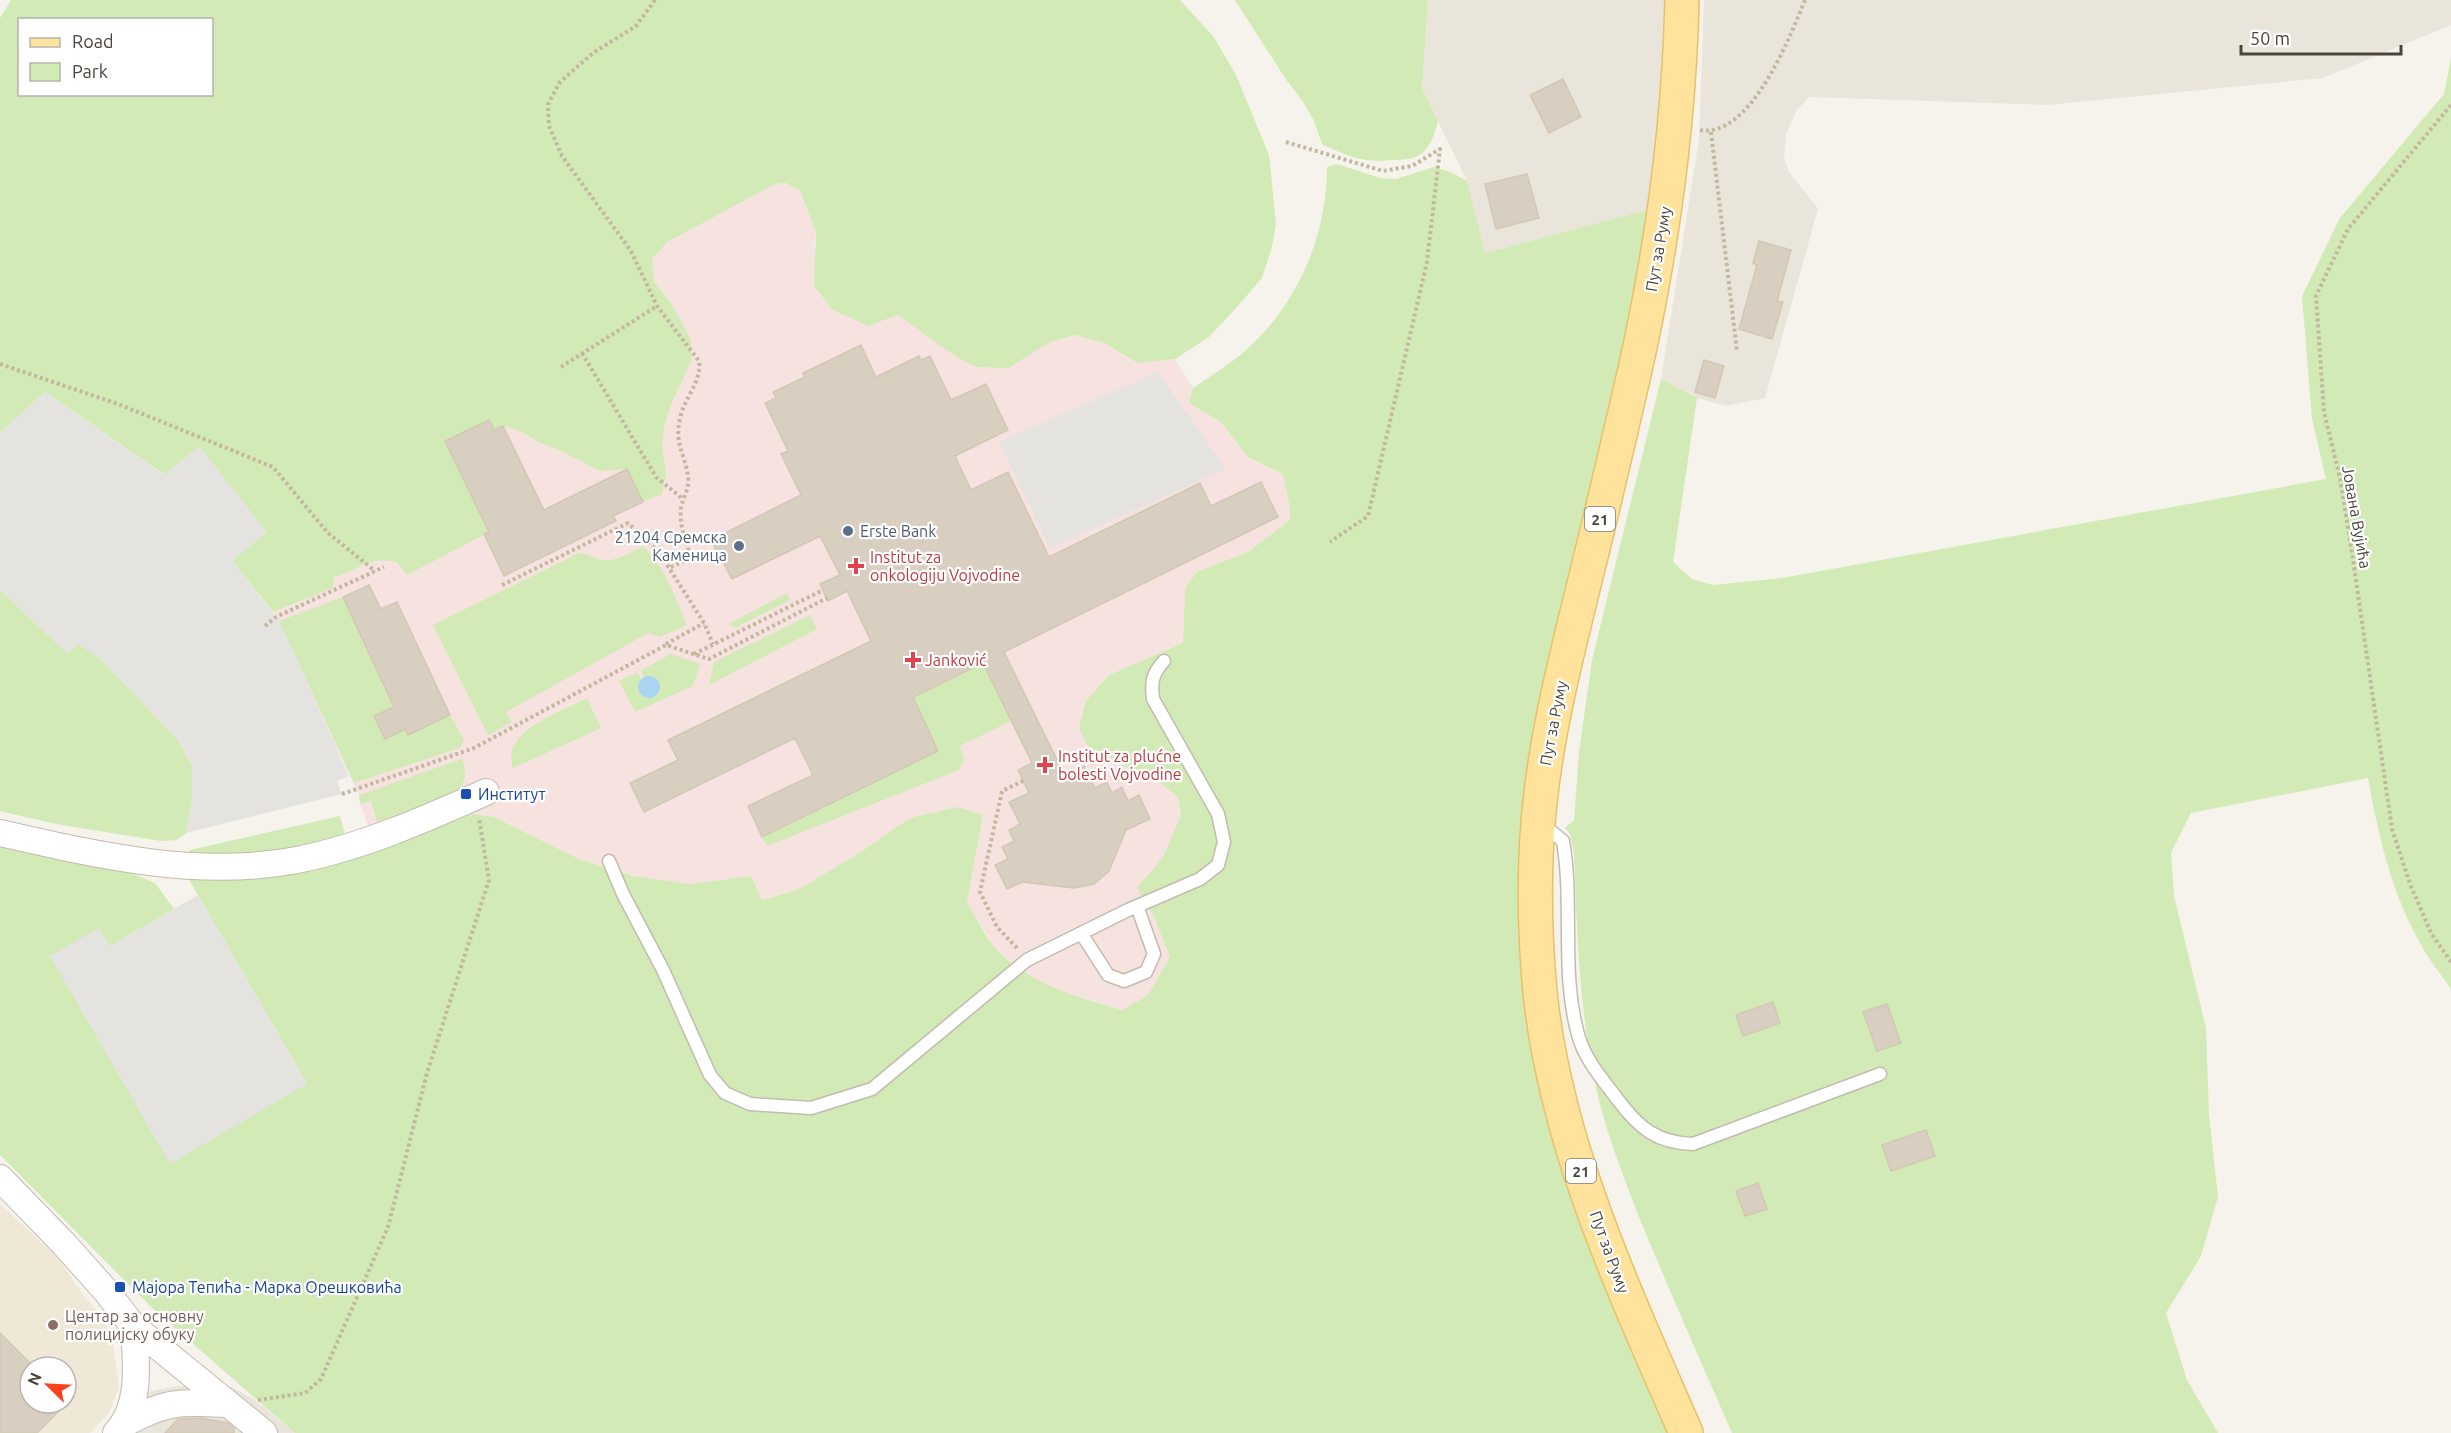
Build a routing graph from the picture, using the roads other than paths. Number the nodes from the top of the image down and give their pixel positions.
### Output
1 (1682, 0) edge
2 (1164, 661) dead end
3 (481, 794) road end
4 (1538, 821) junction
5 (0, 833) edge
6 (609, 861) dead end
7 (1137, 906) junction
8 (1081, 933) junction
9 (1880, 1074) dead end
10 (0, 1178) edge
11 (134, 1327) junction
12 (228, 1404) junction
13 (120, 1429) edge
14 (264, 1433) edge
15 (1686, 1433) edge

1 - 4 main road, Пут за Руму / 21
2 - 7 lane
3 - 5 street
4 - 9 lane
4 - 15 main road, Пут за Руму / 21
6 - 8 lane
7 - 8 lane
7 - 8 lane
10 - 11 street
11 - 12 street
11 - 13 street
12 - 13 street
12 - 14 street

